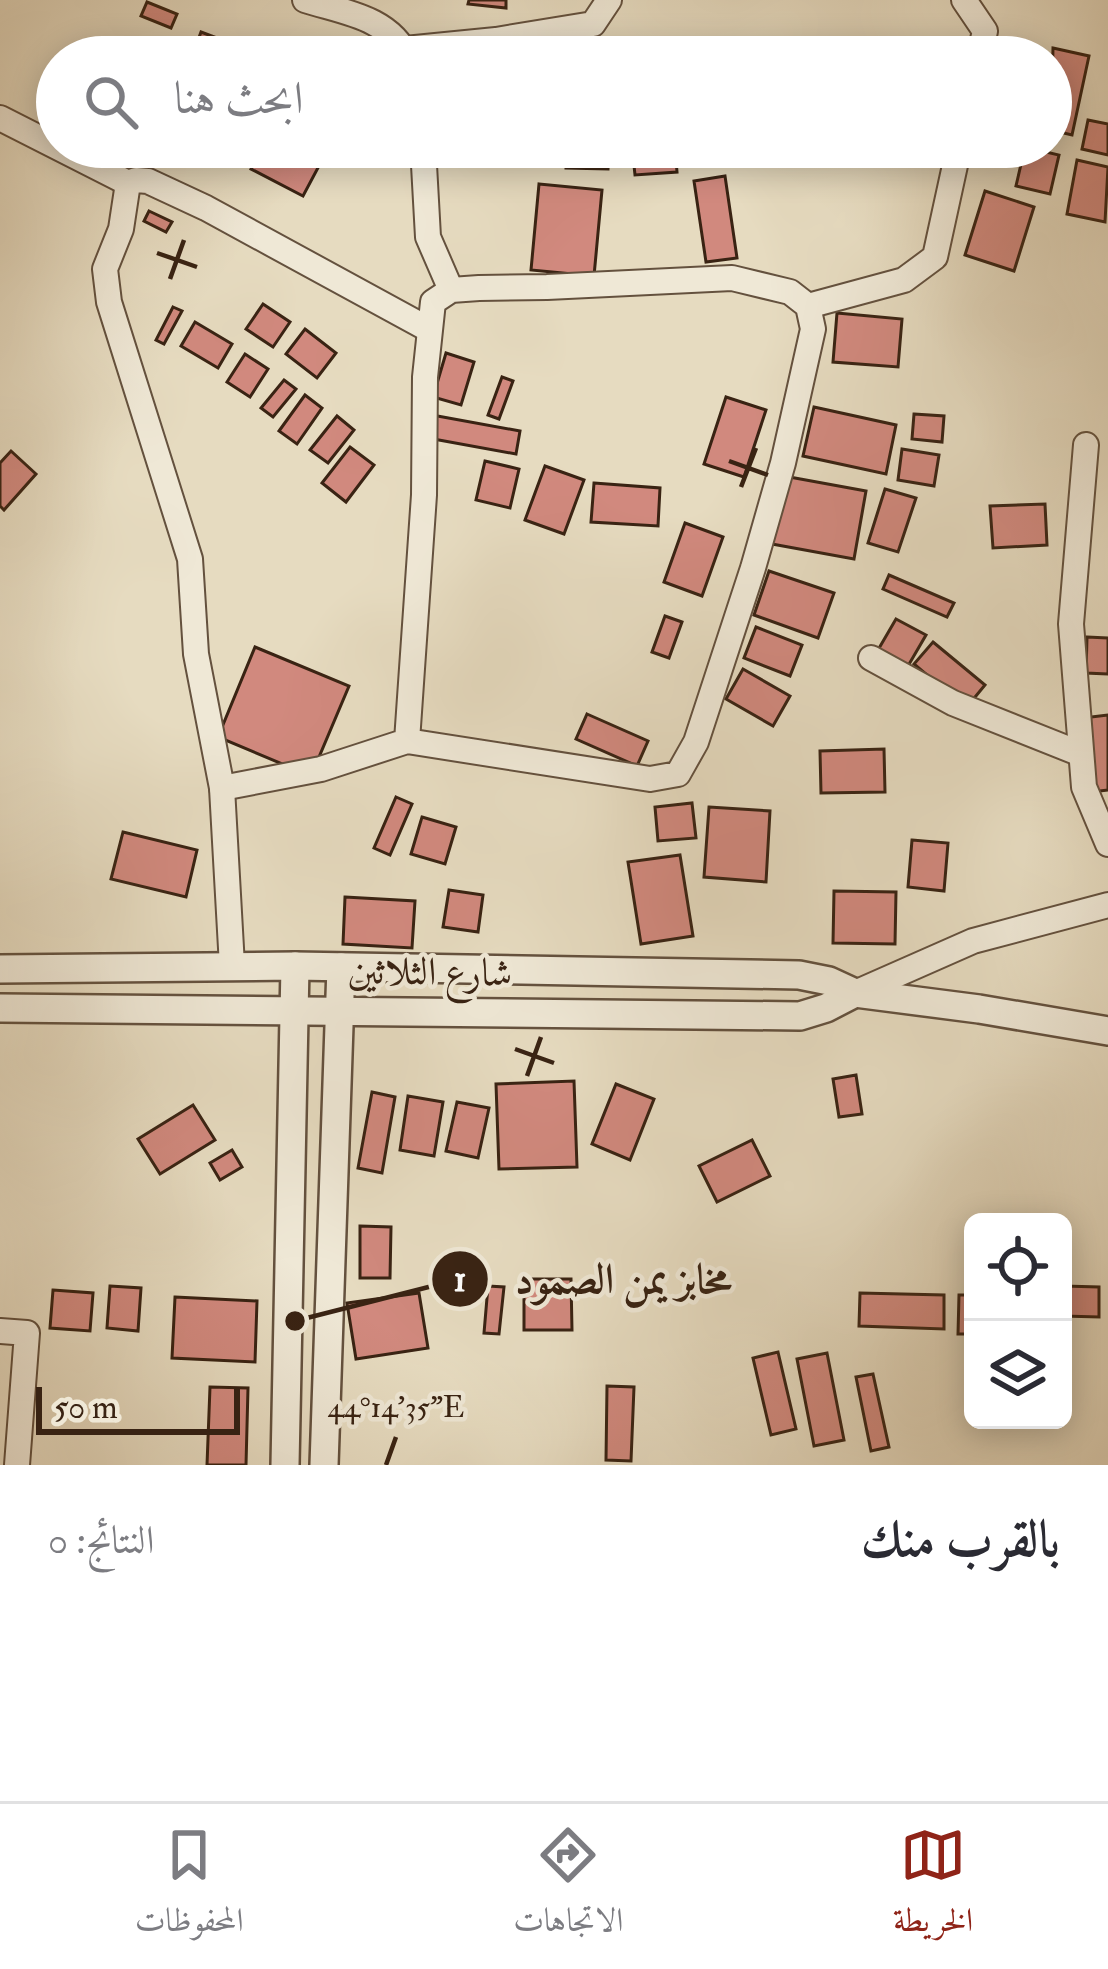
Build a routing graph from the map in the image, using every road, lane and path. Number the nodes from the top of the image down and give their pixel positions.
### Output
1 (304, 0) edge
2 (609, 0) edge
3 (964, 0) edge
4 (390, 36) edge
5 (520, 36) edge
6 (984, 36) edge
7 (0, 118) edge
8 (36, 136) edge
9 (98, 168) edge
10 (424, 168) edge
11 (954, 168) edge
12 (128, 183) junction
13 (452, 290) junction
14 (808, 306) junction
15 (428, 329) junction
16 (1086, 445) dead end
17 (871, 658) dead end
18 (407, 741) junction
19 (1081, 754) junction
20 (222, 788) junction
21 (1108, 844) edge
22 (1108, 905) edge
23 (232, 966) junction
24 (295, 966) junction
25 (341, 967) junction
26 (0, 969) edge
27 (855, 993) junction
28 (0, 1008) edge
29 (295, 1010) junction
30 (340, 1010) junction
31 (1108, 1031) edge
32 (0, 1331) edge
33 (17, 1465) edge
34 (285, 1465) edge
35 (324, 1465) edge

1 - 4 street
2 - 5 street
3 - 6 street
7 - 8 street
9 - 12 street
10 - 13 street
11 - 14 street
12 - 15 street
12 - 20 street
13 - 14 street
13 - 15 street
14 - 18 street
15 - 18 street
16 - 19 street
17 - 19 street
18 - 20 street
19 - 21 street
20 - 23 street
22 - 27 street
23 - 24 street, شارع الثلاثين
23 - 26 street, شارع الثلاثين
24 - 25 street, شارع الثلاثين
24 - 29 street
25 - 27 street, شارع الثلاثين
25 - 30 street
27 - 30 street, شارع الثلاثين
27 - 31 street, شارع الثلاثين
28 - 29 street, شارع الثلاثين
29 - 30 street, شارع الثلاثين
29 - 34 street
30 - 35 street
32 - 33 street

